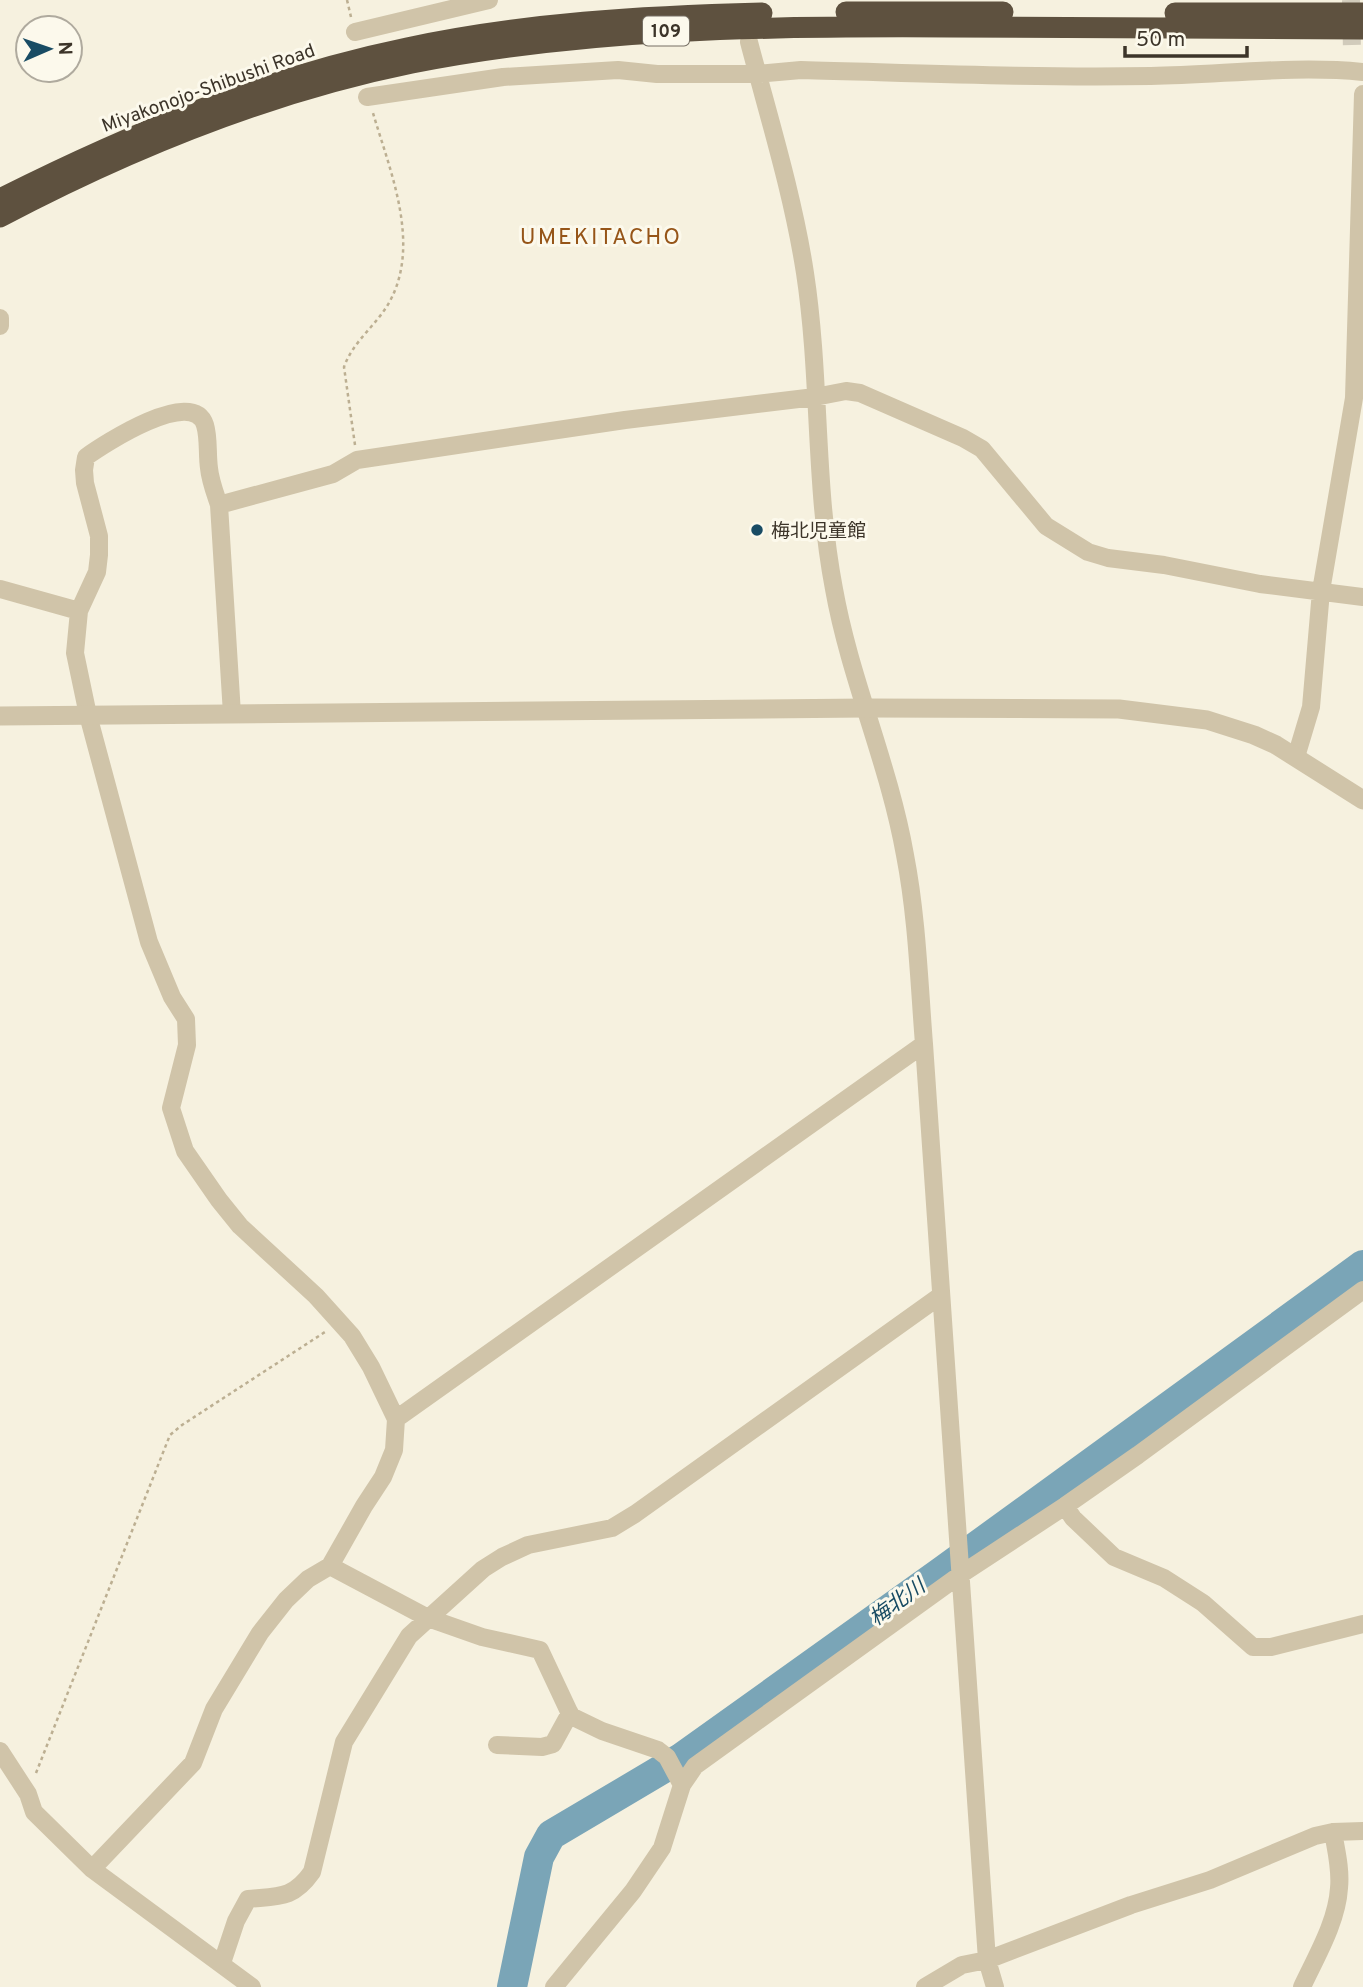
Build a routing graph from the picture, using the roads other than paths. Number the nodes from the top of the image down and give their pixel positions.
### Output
1 (489, 0) edge
2 (1363, 13) edge
3 (1363, 29) edge
4 (355, 32) dead end
5 (748, 42) dead end
6 (1352, 52) tunnel mouth
7 (1357, 72) edge
8 (757, 74) junction
9 (1363, 88) edge
10 (1363, 94) edge
11 (368, 97) road end
12 (0, 200) edge
13 (0, 217) edge
14 (0, 318) edge
15 (0, 326) edge
16 (816, 397) junction
17 (219, 505) junction
18 (0, 589) edge
19 (1321, 591) junction
20 (1363, 597) edge
21 (79, 611) junction
22 (866, 708) junction
23 (232, 714) junction
24 (88, 715) junction
25 (0, 716) edge
26 (1296, 757) junction
27 (1363, 800) edge
28 (924, 1044) junction
29 (1363, 1290) edge
30 (940, 1296) junction
31 (396, 1419) junction
32 (1065, 1506) junction
33 (330, 1566) junction
34 (960, 1575) junction
35 (428, 1618) junction
36 (1363, 1625) edge
37 (570, 1713) junction
38 (497, 1745) dead end
39 (0, 1751) edge
40 (680, 1780) junction
41 (1363, 1831) edge
42 (1333, 1832) junction
43 (92, 1869) junction
44 (987, 1961) junction
45 (222, 1963) junction
46 (252, 1987) edge
47 (554, 1987) edge
48 (925, 1987) edge
49 (995, 1987) edge
50 (1302, 1987) edge

1 - 4 street
2 - 12 highway, Miyakonojo-Shibushi Road / 109
3 - 13 highway, Miyakonojo-Shibushi Road / 109
5 - 8 street
6 - 7 street
7 - 8 street
7 - 9 street
8 - 11 street
8 - 16 street
10 - 19 street
14 - 15 street
16 - 17 street
16 - 19 street
16 - 22 street
17 - 21 street
17 - 23 street
18 - 21 street
19 - 20 street
19 - 26 street
21 - 24 street
22 - 23 street
22 - 26 street
22 - 28 street
23 - 24 street
24 - 25 street
24 - 31 street
26 - 27 street
28 - 30 street
28 - 31 street
29 - 32 street
30 - 34 street
30 - 35 street
31 - 33 street
32 - 34 street
32 - 36 street
33 - 35 street
33 - 43 street
34 - 40 street
34 - 44 street
35 - 37 street
35 - 45 street
37 - 38 street
37 - 40 street
39 - 43 street
40 - 47 street
41 - 42 street
42 - 44 street
42 - 50 street
43 - 45 street
44 - 48 street
44 - 49 street
45 - 46 street

